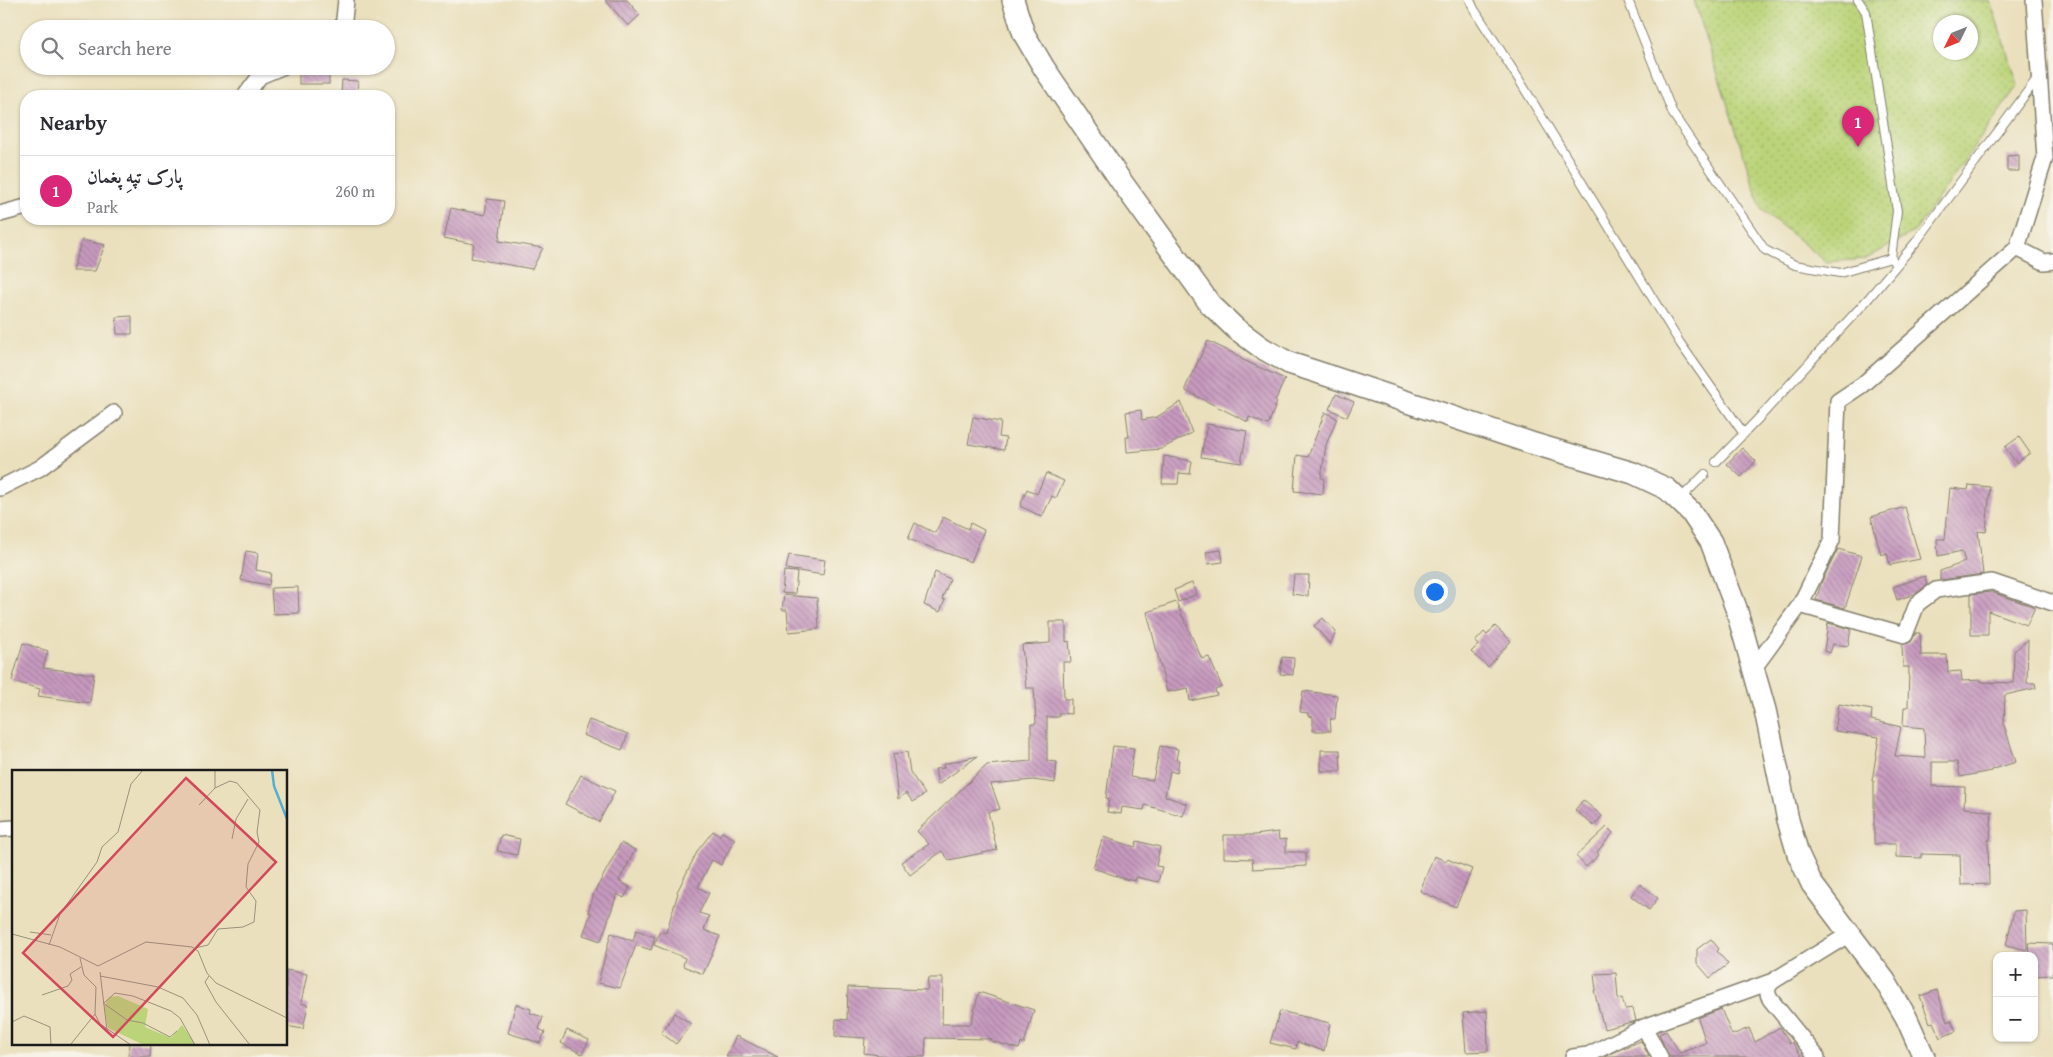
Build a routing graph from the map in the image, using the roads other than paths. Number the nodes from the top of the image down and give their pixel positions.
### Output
1 (346, 0) edge
2 (1470, 0) edge
3 (1628, 0) edge
4 (1858, 0) edge
5 (2034, 0) edge
6 (1010, 2) edge
7 (344, 20) edge
8 (2040, 74) junction
9 (262, 75) edge
10 (250, 90) edge
11 (20, 209) edge
12 (0, 214) edge
13 (2017, 248) junction
14 (1891, 258) junction
15 (2053, 261) edge
16 (1897, 265) junction
17 (114, 413) dead end
18 (1744, 434) junction
19 (1716, 462) dead end
20 (1705, 474) dead end
21 (0, 488) edge
22 (1679, 499) junction
23 (2053, 603) edge
24 (1800, 605) junction
25 (1754, 668) junction
26 (1851, 933) junction
27 (1773, 981) junction
28 (1644, 1027) junction
29 (1573, 1057) edge
30 (1660, 1057) edge
31 (1817, 1057) edge
32 (1924, 1057) edge

1 - 7 street
2 - 18 lane
3 - 14 lane
4 - 14 lane
5 - 8 street
6 - 22 main road
8 - 13 street
8 - 16 lane
9 - 10 street
11 - 12 street
13 - 15 street
13 - 24 street
14 - 16 lane
16 - 18 lane
17 - 21 street
18 - 19 lane
20 - 22 lane
22 - 25 main road
23 - 24 street
24 - 25 street
25 - 26 main road
26 - 27 street
26 - 32 main road
27 - 28 street
27 - 31 street
28 - 29 street
28 - 30 street

